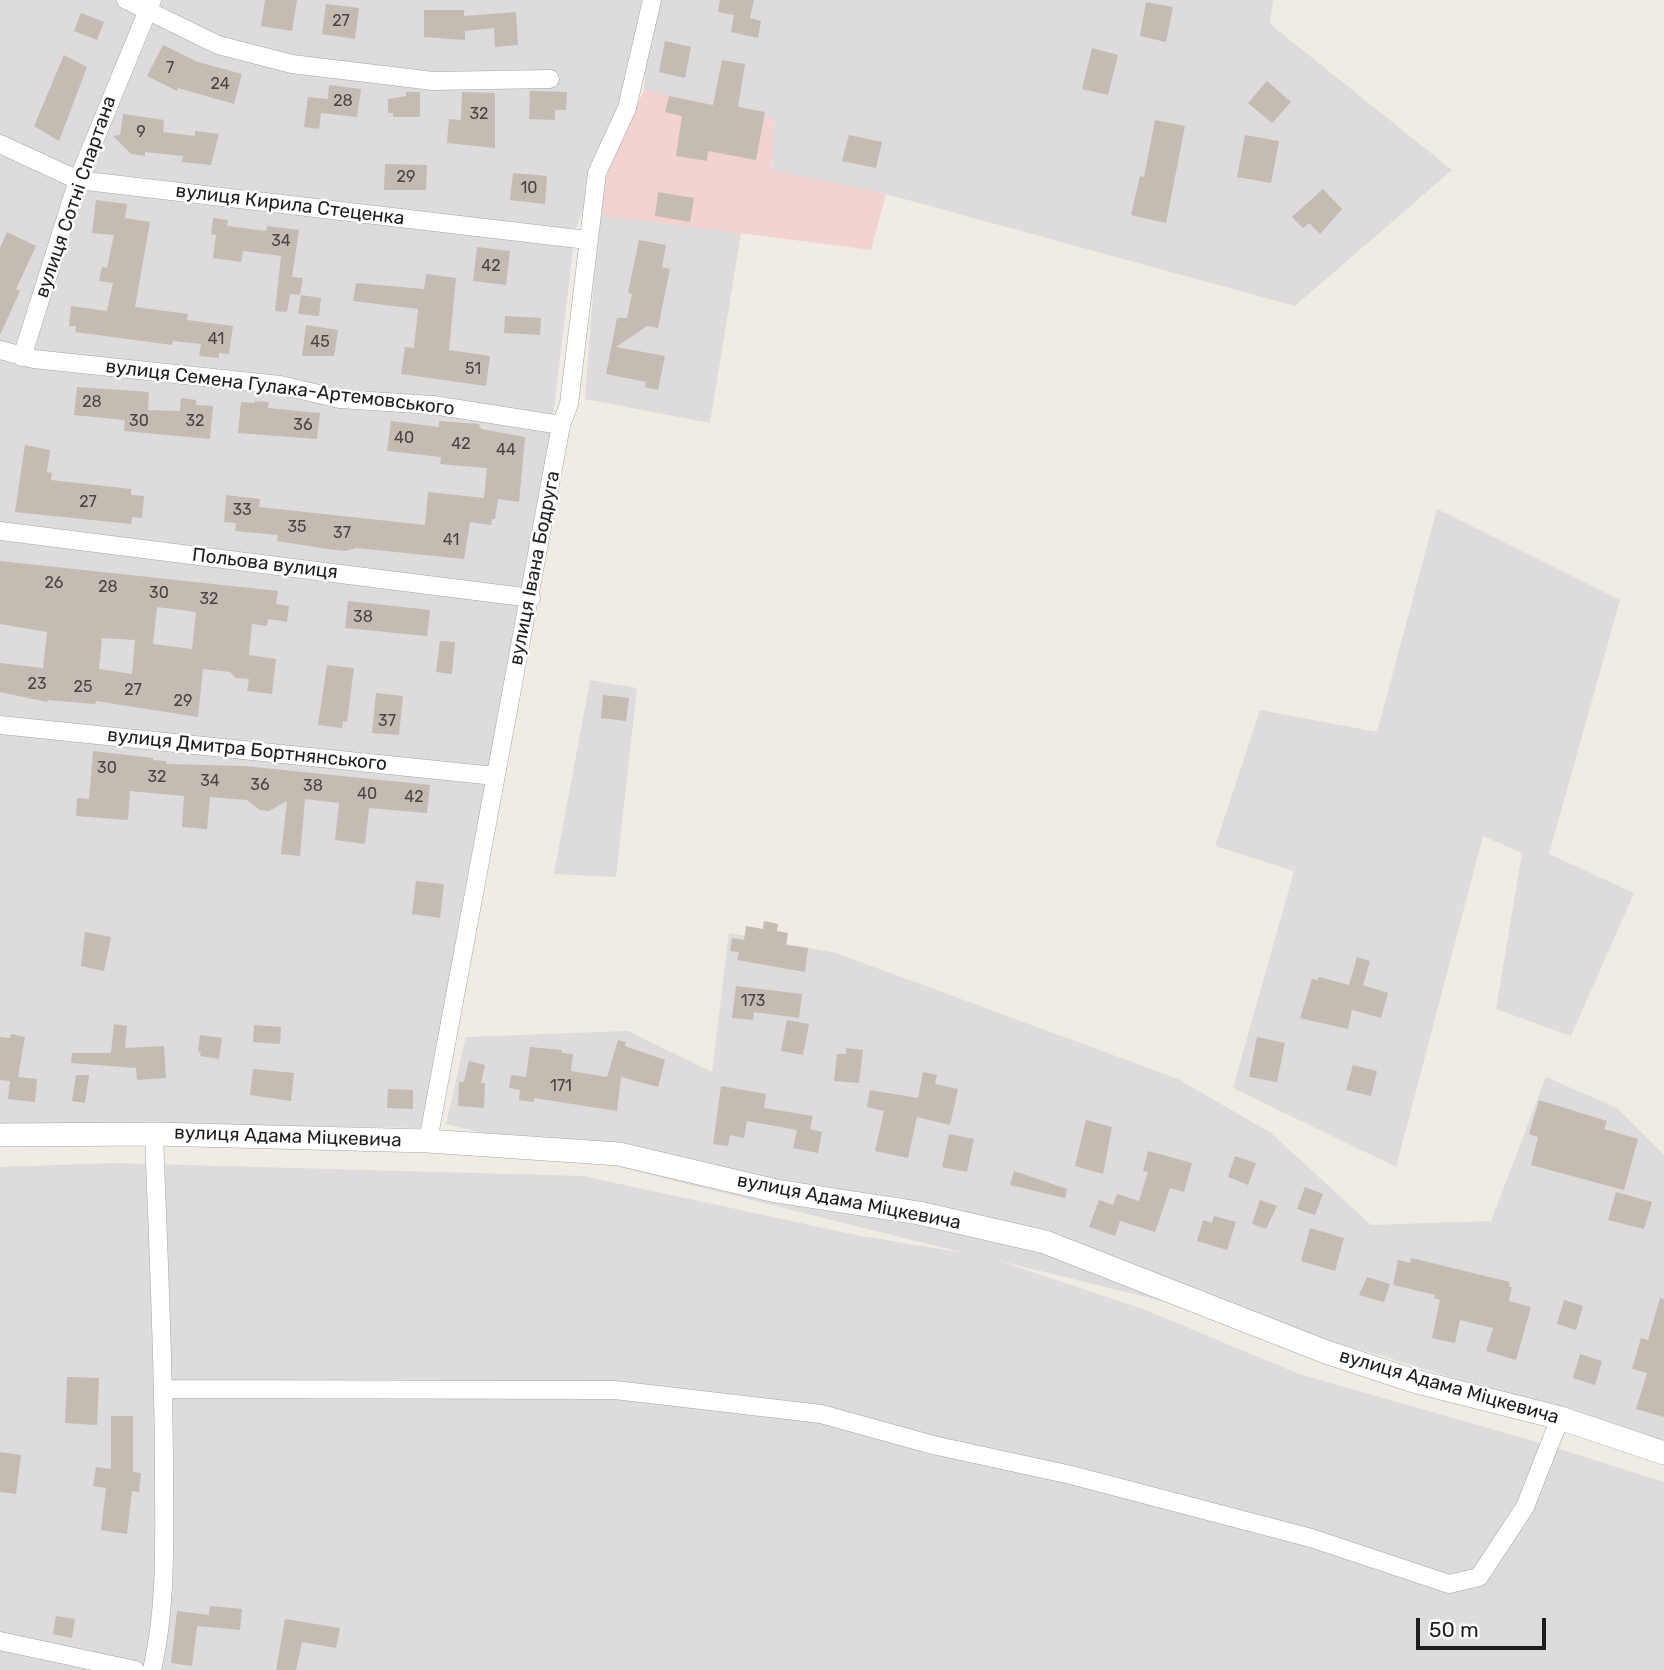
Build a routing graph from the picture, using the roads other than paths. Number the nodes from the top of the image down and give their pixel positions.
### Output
1 (126, 0) edge
2 (652, 0) edge
3 (150, 6) edge
4 (550, 79) dead end
5 (0, 144) edge
6 (78, 180) junction
7 (587, 240) junction
8 (0, 350) edge
9 (22, 357) junction
10 (561, 425) junction
11 (0, 531) edge
12 (531, 597) junction
13 (0, 725) edge
14 (495, 776) junction
15 (154, 1133) junction
16 (0, 1135) edge
17 (428, 1141) junction
18 (164, 1389) junction
19 (1560, 1418) junction
20 (1664, 1453) edge
21 (0, 1641) edge
22 (135, 1670) edge
23 (152, 1670) edge

1 - 3 street
2 - 7 street, вулиця Івана Бодруга
3 - 4 street
3 - 6 street, вулиця Сотні Спартана
5 - 6 street, вулиця Кирила Стеценка
6 - 7 street, вулиця Кирила Стеценка
6 - 9 street, вулиця Сотні Спартана
7 - 10 street, вулиця Івана Бодруга
8 - 9 street, вулиця Семена Гулака-Артемовського
9 - 10 street, вулиця Семена Гулака-Артемовського
10 - 12 street, вулиця Івана Бодруга
11 - 12 street, Польова вулиця
12 - 14 street, вулиця Івана Бодруга
13 - 14 street, вулиця Дмитра Бортнянського
14 - 17 street, вулиця Івана Бодруга
15 - 16 street, вулиця Адама Міцкевича
15 - 17 street, вулиця Адама Міцкевича
15 - 18 street
17 - 19 street, вулиця Адама Міцкевича
18 - 19 street
18 - 23 street
19 - 20 street, вулиця Адама Міцкевича
21 - 22 street

